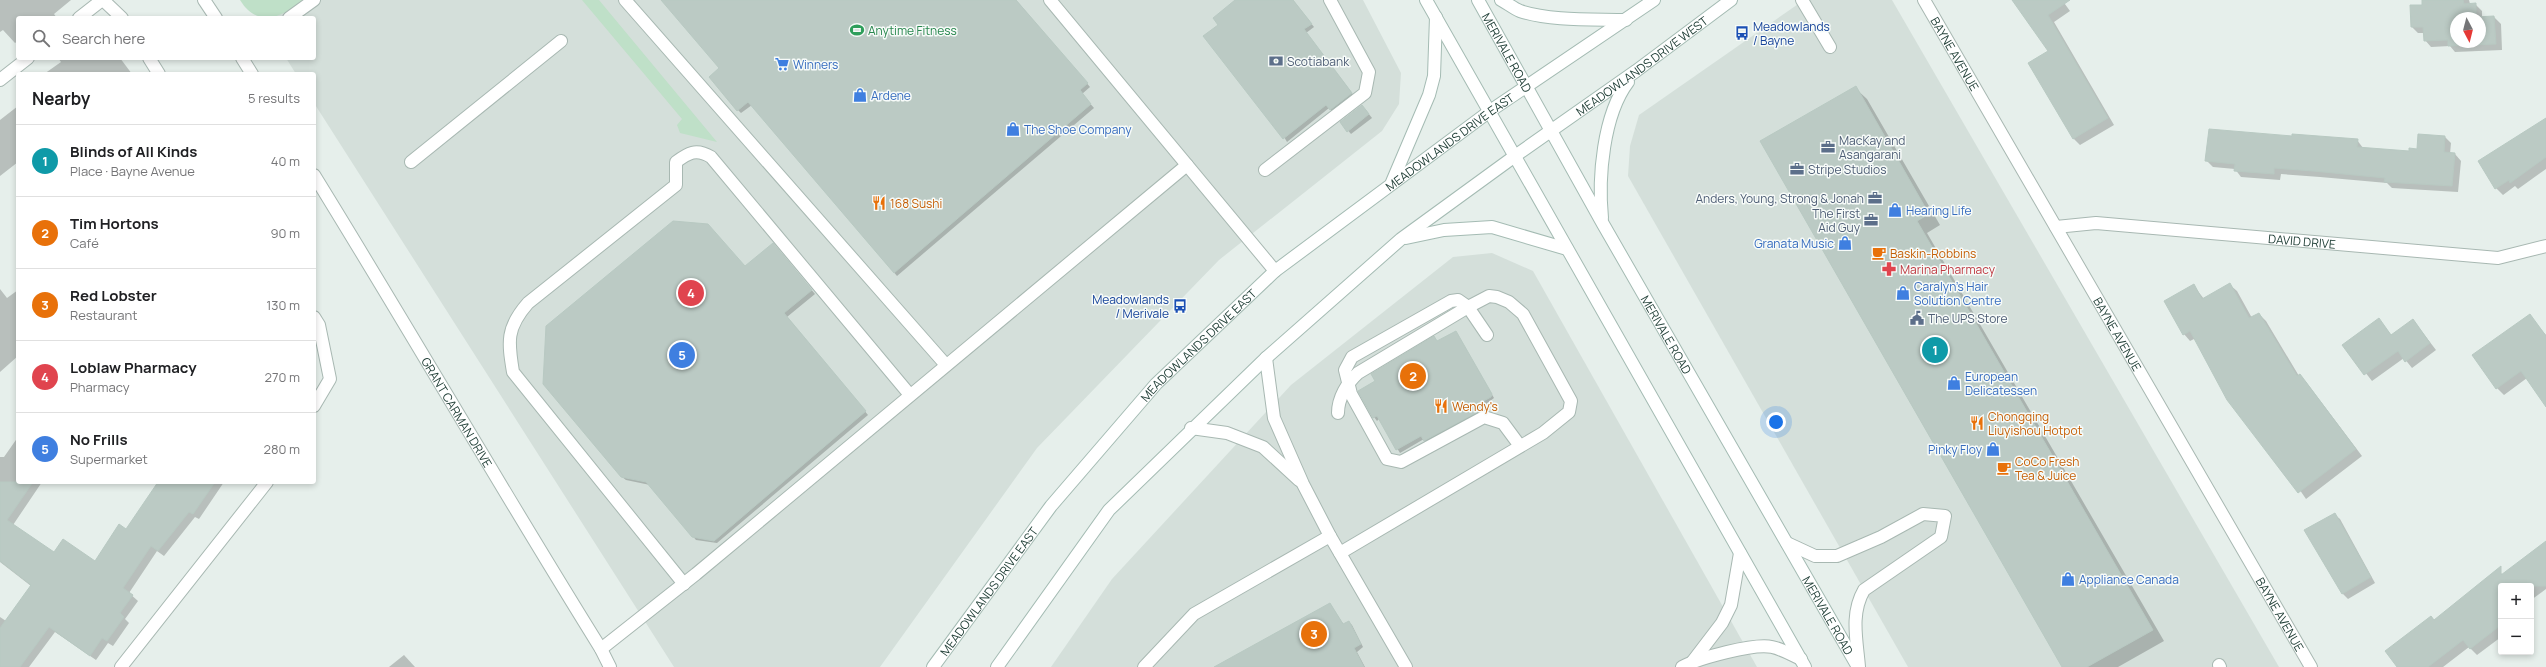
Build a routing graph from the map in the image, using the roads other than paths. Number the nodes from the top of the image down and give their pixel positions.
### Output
1 (102, 0) edge
2 (204, 0) edge
3 (314, 0) edge
4 (625, 0) edge
5 (1050, 0) edge
6 (1330, 0) edge
7 (1426, 0) edge
8 (1478, 0) edge
9 (1501, 0) edge
10 (1654, 0) edge
11 (1731, 0) edge
12 (1802, 0) edge
13 (1924, 0) edge
14 (82, 16) edge
15 (120, 16) edge
16 (215, 16) edge
17 (292, 16) edge
18 (1436, 17) junction
19 (1626, 20) junction
20 (562, 41) dead end
21 (1830, 47) dead end
22 (25, 60) edge
23 (150, 60) edge
24 (243, 60) edge
25 (1636, 71) junction
26 (158, 72) edge
27 (251, 72) edge
28 (0, 80) edge
29 (1527, 87) junction
30 (1490, 111) junction
31 (1552, 131) junction
32 (1515, 156) junction
33 (411, 162) dead end
34 (1187, 165) junction
35 (1265, 170) dead end
36 (316, 178) edge
37 (1392, 182) junction
38 (1603, 224) junction
39 (2056, 227) junction
40 (1401, 239) junction
41 (2546, 246) edge
42 (1567, 249) junction
43 (1274, 271) junction
44 (1468, 307) junction
45 (316, 320) edge
46 (1487, 335) dead end
47 (1266, 358) junction
48 (946, 365) junction
49 (1348, 384) junction
50 (910, 395) junction
51 (316, 403) edge
52 (1338, 413) dead end
53 (1191, 428) junction
54 (1520, 446) junction
55 (265, 484) edge
56 (1303, 484) junction
57 (1330, 536) junction
58 (1787, 543) junction
59 (1340, 553) junction
60 (1740, 553) junction
61 (684, 584) junction
62 (601, 649) junction
63 (1693, 661) junction
64 (1803, 663) edge
65 (121, 667) edge
66 (610, 667) edge
67 (620, 667) edge
68 (933, 667) edge
69 (997, 667) edge
70 (1144, 667) edge
71 (1406, 667) edge
72 (1682, 667) edge
73 (1859, 667) edge
74 (2311, 667) edge

1 - 14 main road
1 - 15 main road
2 - 16 main road
3 - 17 main road
4 - 48 main road
5 - 34 main road
6 - 35 main road
7 - 18 main road
8 - 29 main road, MERIVALE ROAD
9 - 19 main road
10 - 19 main road
11 - 25 main road, MEADOWLANDS DRIVE WEST
12 - 21 main road
13 - 39 main road, BAYNE AVENUE
18 - 30 main road
18 - 37 main road
19 - 29 main road
20 - 33 main road
22 - 28 main road
23 - 26 main road
24 - 27 main road
25 - 31 main road, MEADOWLANDS DRIVE WEST
25 - 38 main road
29 - 30 main road, MEADOWLANDS DRIVE EAST
29 - 31 main road, MERIVALE ROAD
30 - 32 main road
30 - 37 main road, MEADOWLANDS DRIVE EAST
31 - 32 main road
31 - 38 main road, MERIVALE ROAD
32 - 40 main road
32 - 42 main road
34 - 43 main road
34 - 48 main road
36 - 62 main road, GRANT CARMAN DRIVE
37 - 43 main road, MEADOWLANDS DRIVE EAST
38 - 58 main road, MERIVALE ROAD
39 - 41 main road, DAVID DRIVE
39 - 74 main road, BAYNE AVENUE
40 - 42 main road
40 - 47 main road
42 - 60 main road
43 - 68 main road, MEADOWLANDS DRIVE EAST
44 - 46 main road
44 - 49 main road
44 - 54 main road
45 - 51 main road
47 - 53 main road
47 - 56 main road
48 - 50 main road
49 - 52 main road
49 - 54 main road
50 - 61 main road
50 - 61 main road
53 - 56 main road
53 - 69 main road
54 - 59 main road
55 - 65 main road
56 - 57 main road
57 - 59 main road
57 - 70 main road
58 - 73 main road, MERIVALE ROAD
58 - 73 main road
59 - 71 main road
60 - 63 main road
60 - 64 main road
61 - 62 main road
62 - 66 main road, GRANT CARMAN DRIVE
62 - 67 main road, GRANT CARMAN DRIVE
63 - 64 main road
63 - 72 main road

